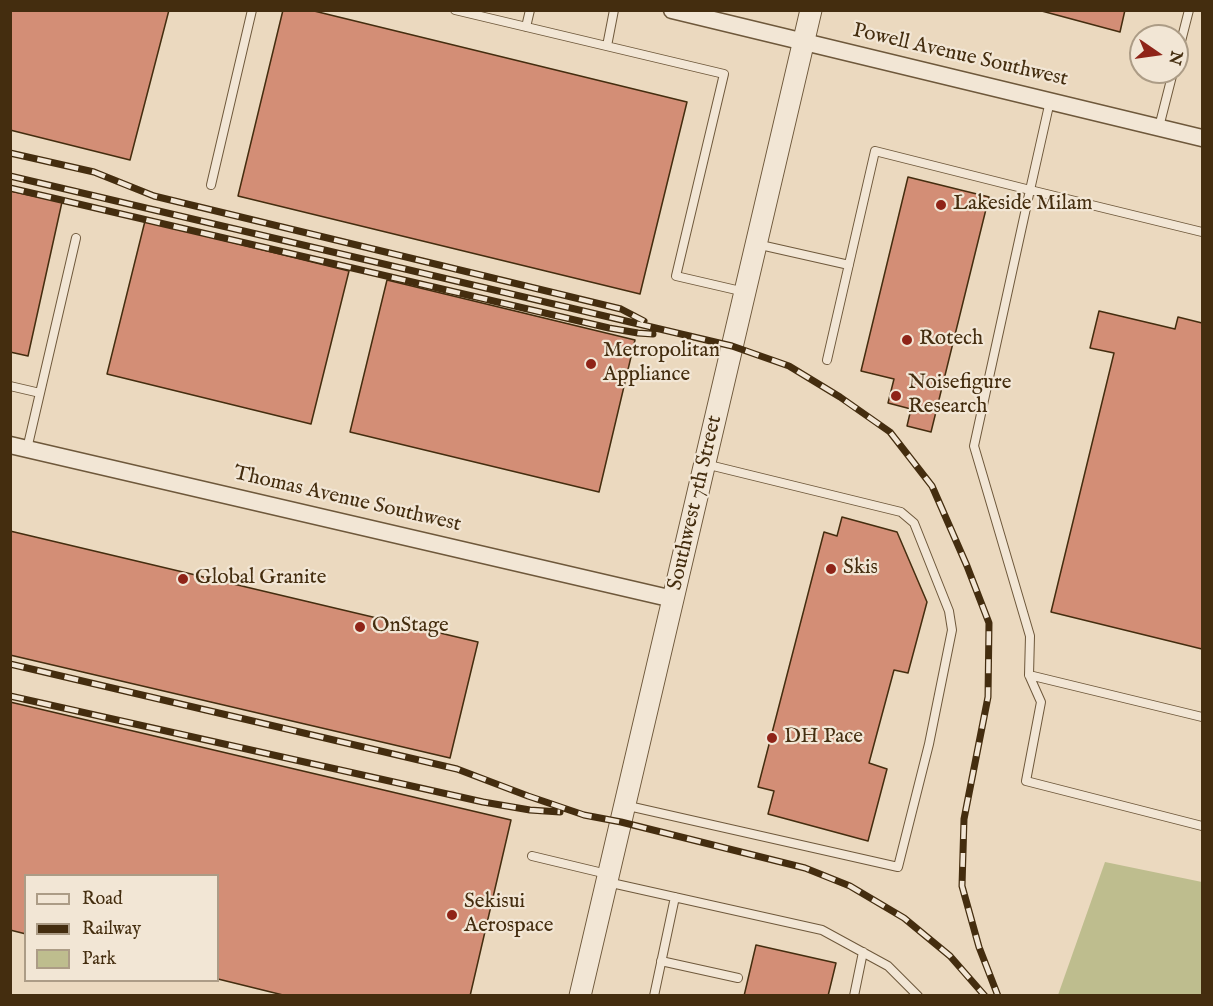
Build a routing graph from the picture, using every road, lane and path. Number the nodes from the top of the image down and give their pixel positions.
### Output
1 (252, 10) edge
2 (455, 10) edge
3 (530, 10) edge
4 (614, 10) edge
5 (672, 10) edge
6 (811, 10) edge
7 (526, 27) junction
8 (803, 42) junction
9 (607, 46) junction
10 (1170, 84) edge
11 (1050, 101) junction
12 (1159, 127) junction
13 (1203, 138) edge
14 (211, 185) dead end
15 (1030, 190) junction
16 (1203, 232) edge
17 (76, 238) dead end
18 (756, 244) junction
19 (849, 265) junction
20 (745, 292) junction
21 (827, 360) dead end
22 (10, 386) edge
23 (40, 393) junction
24 (19, 447) edge
25 (704, 464) junction
26 (673, 599) junction
27 (1029, 675) junction
28 (1203, 717) edge
29 (624, 806) junction
30 (1203, 826) edge
31 (532, 856) dead end
32 (608, 878) junction
33 (675, 897) junction
34 (863, 952) junction
35 (661, 962) junction
36 (738, 978) dead end
37 (580, 996) edge
38 (654, 996) edge
39 (854, 996) edge
40 (918, 996) edge

1 - 14 lane
2 - 7 lane
3 - 7 lane
4 - 9 lane
5 - 8 street, Powell Avenue Southwest
6 - 8 street, Southwest 7th Street
7 - 9 lane
8 - 11 street, Powell Avenue Southwest
8 - 18 street, Southwest 7th Street
9 - 20 lane
10 - 12 lane
11 - 12 street, Powell Avenue Southwest
11 - 15 lane
12 - 13 street, Powell Avenue Southwest
15 - 16 lane
15 - 19 lane
15 - 27 lane
17 - 23 lane
18 - 19 lane
18 - 20 street, Southwest 7th Street
19 - 21 lane
20 - 25 street, Southwest 7th Street
22 - 23 lane
23 - 24 lane
24 - 26 street, Thomas Avenue Southwest
25 - 26 street, Southwest 7th Street
25 - 29 lane
26 - 29 street, Southwest 7th Street
27 - 28 lane
27 - 30 lane
29 - 32 street, Southwest 7th Street
31 - 32 lane
32 - 33 lane
32 - 37 street, Southwest 7th Street
33 - 34 lane
33 - 35 lane
34 - 39 lane
34 - 40 lane
35 - 36 lane
35 - 38 lane

